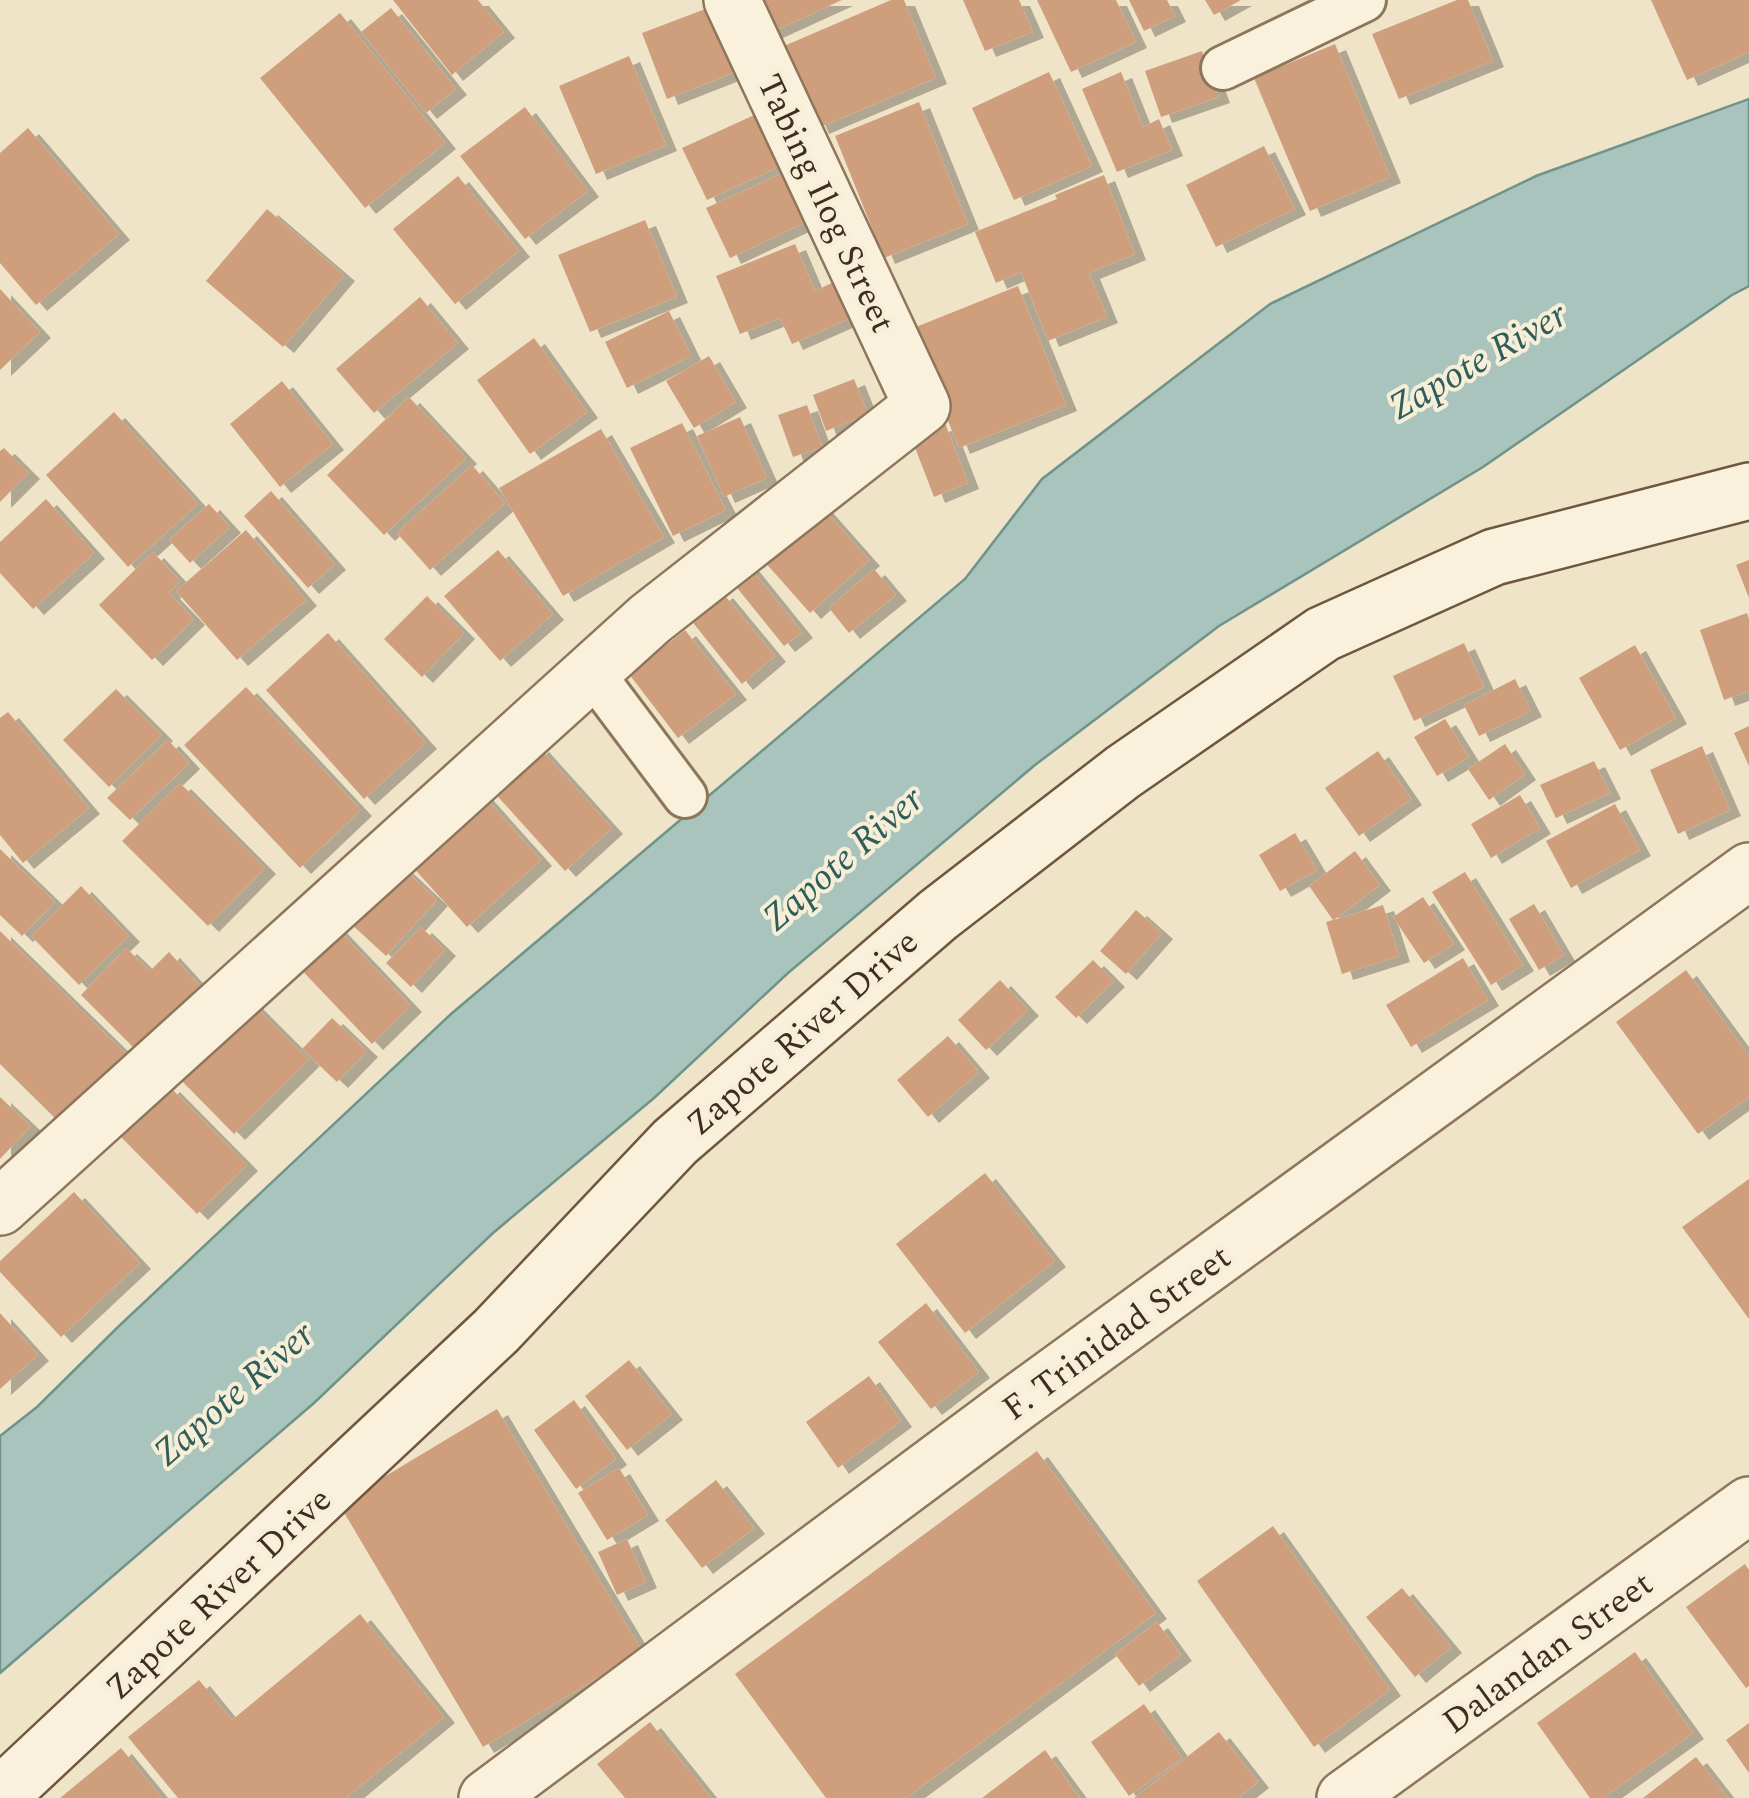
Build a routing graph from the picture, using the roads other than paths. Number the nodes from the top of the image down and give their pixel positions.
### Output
1 (732, 0) edge
2 (1364, 0) edge
3 (1223, 68) dead end
4 (1749, 491) edge
5 (591, 672) junction
6 (686, 796) dead end
7 (1749, 871) edge
8 (0, 1207) edge
9 (1749, 1506) edge
10 (0, 1796) edge
11 (487, 1798) edge
12 (1345, 1798) edge

1 - 5 street, Tabing Ilog Street
2 - 3 lane
4 - 10 street, Zapote River Drive
5 - 6 lane
5 - 8 street
7 - 11 street, F. Trinidad Street
9 - 12 street, Dalandan Street

